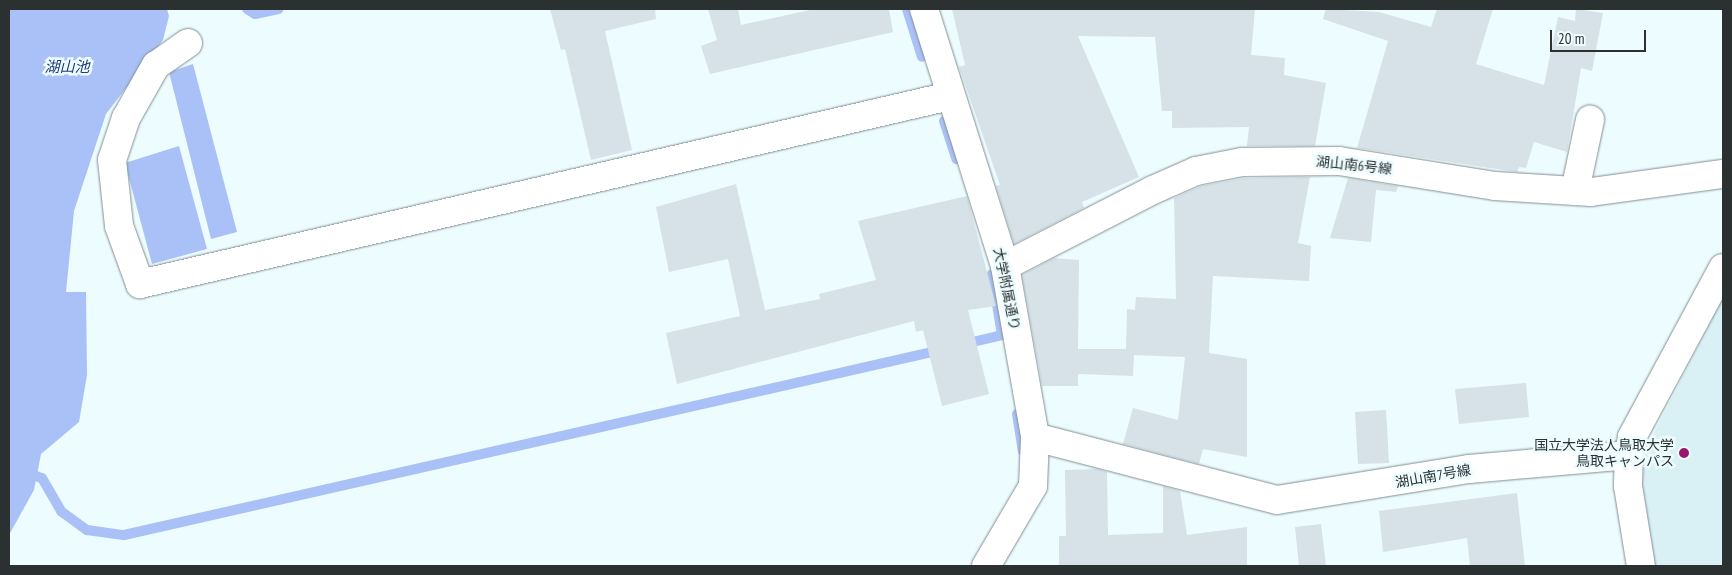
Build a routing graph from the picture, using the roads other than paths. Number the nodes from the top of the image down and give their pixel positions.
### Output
1 (924, 9) edge
2 (188, 43) dead end
3 (950, 96) junction
4 (1590, 120) dead end
5 (1723, 174) edge
6 (1575, 191) junction
7 (1006, 266) junction
8 (1723, 268) edge
9 (1035, 438) junction
10 (1629, 455) junction
11 (986, 566) edge
12 (1641, 566) edge

1 - 3 street, 大学附属通り
2 - 3 street
3 - 7 street, 大学附属通り
4 - 6 street
5 - 6 street, 湖山南6号線
6 - 7 street, 湖山南6号線
7 - 9 street, 大学附属通り
8 - 10 street
9 - 10 street, 湖山南7号線
9 - 11 street, 大学附属通り
10 - 12 street

